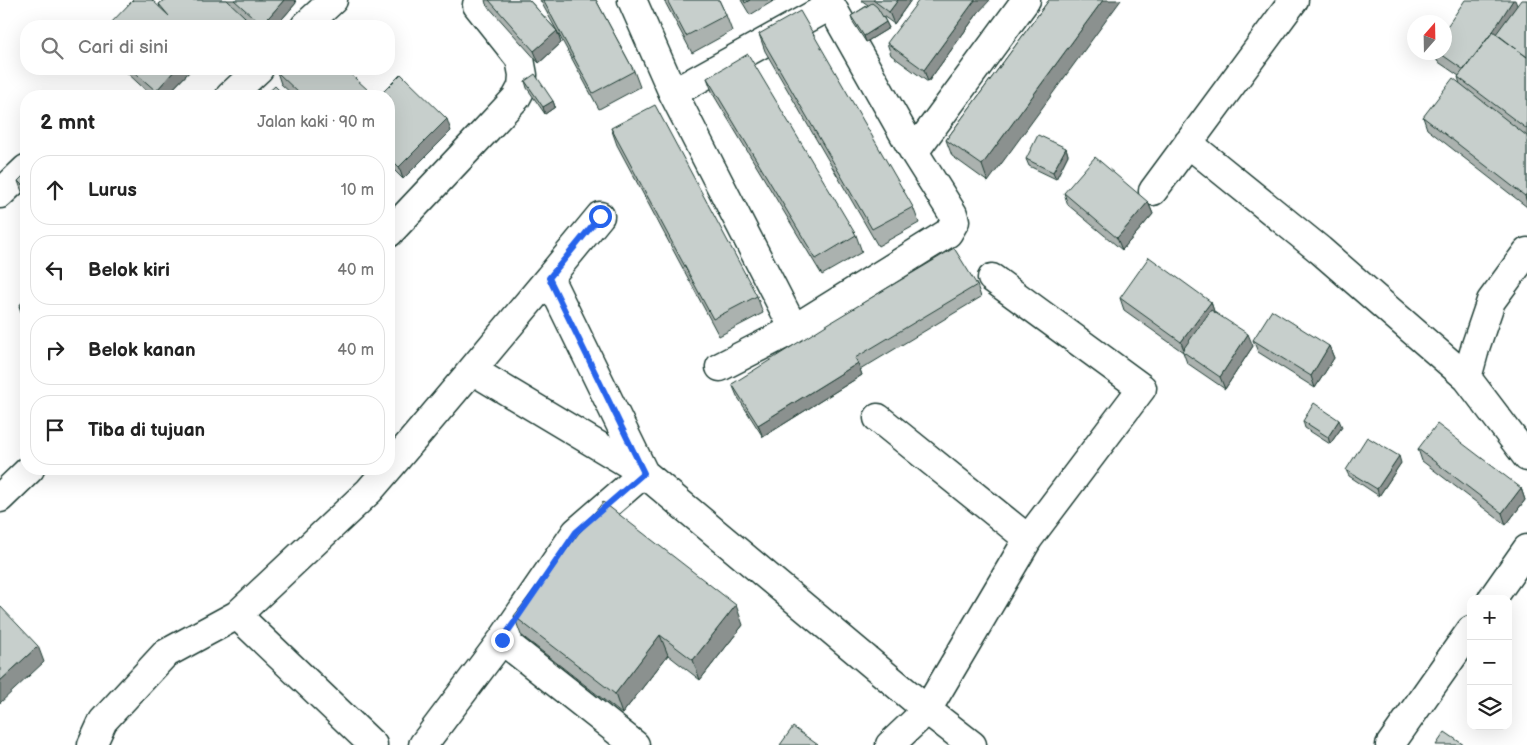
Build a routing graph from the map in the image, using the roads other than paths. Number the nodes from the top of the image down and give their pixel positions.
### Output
1 (333, 0) edge
2 (632, 0) edge
3 (1026, 0) edge
4 (1294, 0) edge
5 (829, 3) edge
6 (477, 5) dead end
7 (311, 20) edge
8 (253, 75) edge
9 (236, 90) edge
10 (673, 93) junction
11 (1188, 143) junction
12 (914, 152) junction
13 (20, 175) edge
14 (1153, 191) dead end
15 (0, 194) edge
16 (600, 216) dead end
17 (395, 227) edge
18 (1527, 252) edge
19 (549, 278) junction
20 (992, 278) dead end
21 (794, 329) junction
22 (720, 367) dead end
23 (472, 370) junction
24 (1466, 378) junction
25 (878, 418) dead end
26 (1527, 457) edge
27 (395, 460) edge
28 (644, 473) junction
29 (24, 475) edge
30 (382, 475) edge
31 (0, 498) edge
32 (1028, 539) junction
33 (1527, 549) edge
34 (1495, 595) edge
35 (237, 615) junction
36 (1467, 636) edge
37 (502, 640) junction
38 (927, 710) junction
39 (92, 745) edge
40 (373, 745) edge
41 (423, 745) edge
42 (636, 745) edge
43 (890, 745) edge
44 (972, 745) edge
45 (1390, 745) edge

1 - 7 street
2 - 10 street
3 - 12 street
4 - 11 street
5 - 10 street
5 - 12 street
6 - 17 street
8 - 9 street
10 - 21 street
11 - 14 street
11 - 24 street
12 - 21 street
13 - 15 street
16 - 19 street
18 - 24 street
19 - 23 street
19 - 28 street
20 - 32 street
21 - 22 street
23 - 27 street
23 - 28 street
24 - 26 street
25 - 32 street
28 - 37 street
28 - 38 street
29 - 31 street
30 - 35 street
32 - 38 street
33 - 34 street
35 - 39 street
35 - 40 street
36 - 45 street
37 - 41 street
37 - 42 street
38 - 43 street
38 - 44 street

